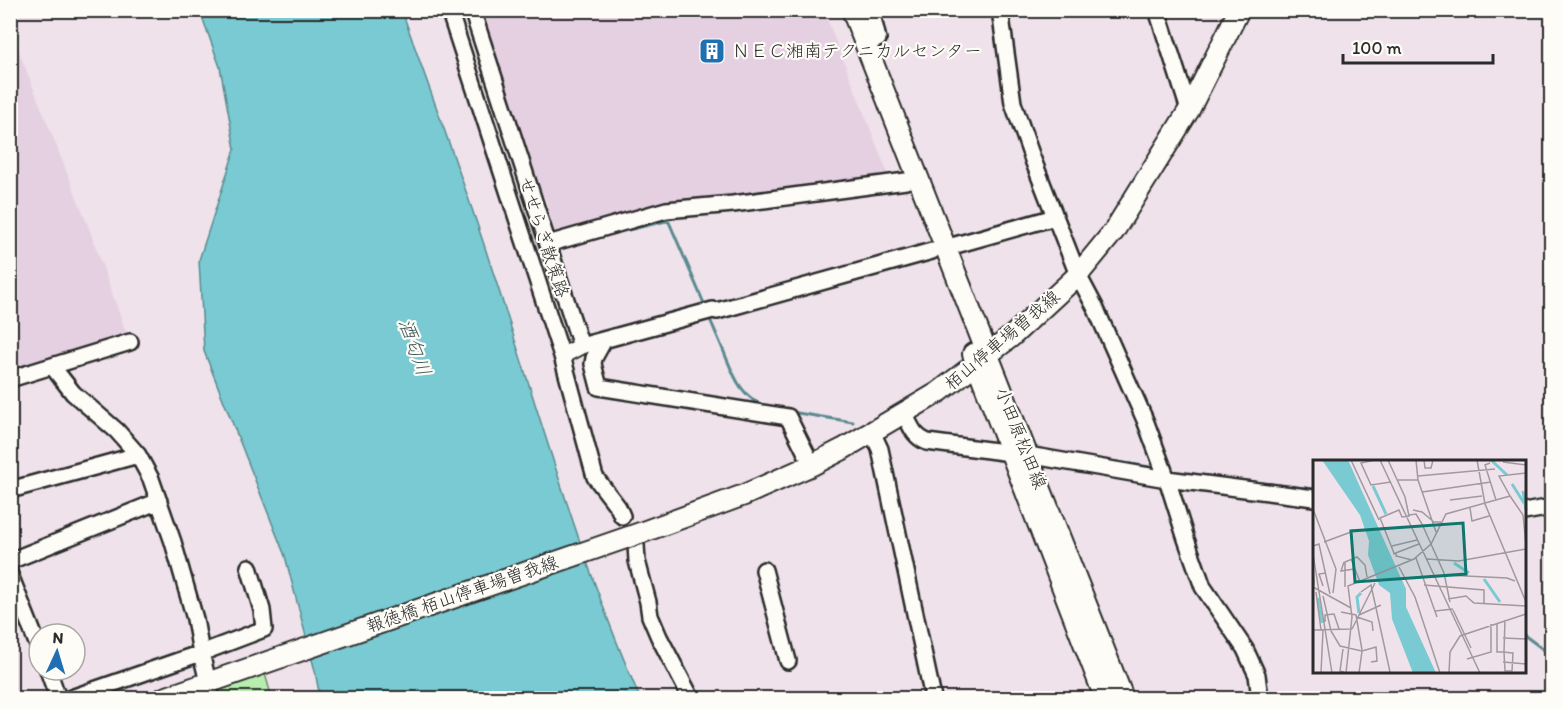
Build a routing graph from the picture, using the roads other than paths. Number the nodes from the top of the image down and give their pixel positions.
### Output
1 (449, 10) edge
2 (472, 10) edge
3 (838, 10) edge
4 (852, 10) edge
5 (871, 10) edge
6 (1000, 10) edge
7 (1157, 10) edge
8 (1239, 10) edge
9 (864, 42) junction
10 (1189, 110) junction
11 (906, 181) junction
12 (1055, 217) junction
13 (548, 244) junction
14 (938, 249) junction
15 (1078, 275) junction
16 (604, 340) junction
17 (130, 342) dead end
18 (581, 346) junction
19 (562, 356) junction
20 (982, 359) junction
21 (52, 366) junction
22 (10, 379) edge
23 (901, 415) junction
24 (873, 431) junction
25 (1019, 454) junction
26 (138, 455) junction
27 (812, 465) junction
28 (1167, 478) junction
29 (10, 490) edge
30 (1313, 498) edge
31 (159, 501) junction
32 (1551, 507) edge
33 (1526, 512) edge
34 (622, 516) dead end
35 (639, 538) junction
36 (10, 561) edge
37 (249, 567) dead end
38 (764, 570) dead end
39 (10, 575) edge
40 (29, 622) edge
41 (201, 653) junction
42 (788, 661) dead end
43 (207, 674) dead end
44 (52, 682) edge
45 (58, 699) edge
46 (71, 699) edge
47 (164, 699) edge
48 (691, 699) edge
49 (933, 699) edge
50 (1105, 699) edge
51 (1123, 699) edge
52 (1260, 699) edge

1 - 19 street, せせらぎ散策路
2 - 13 street
3 - 11 main road, 小田原松田線
4 - 9 main road, 小田原松田線
5 - 9 street
6 - 12 street
7 - 10 street
8 - 10 main road, 栢山停車場曽我線
9 - 14 main road, 小田原松田線
10 - 15 main road, 栢山停車場曽我線
11 - 13 street
11 - 14 main road, 小田原松田線
12 - 14 street
12 - 15 street
13 - 18 street
14 - 16 street
14 - 20 main road, 小田原松田線
15 - 20 main road, 栢山停車場曽我線
15 - 28 street
16 - 18 street
16 - 27 street
17 - 21 street
18 - 19 street
19 - 34 street, せせらぎ散策路
20 - 23 main road, 栢山停車場曽我線
20 - 25 main road, 小田原松田線
21 - 22 street
21 - 26 street
23 - 24 main road, 栢山停車場曽我線
23 - 25 street
24 - 27 main road, 栢山停車場曽我線
24 - 49 street
25 - 28 street
25 - 50 main road, 小田原松田線
25 - 51 main road, 小田原松田線
26 - 29 street
26 - 31 street
27 - 35 main road, 栢山停車場曽我線
28 - 30 street
28 - 52 street
31 - 36 street
31 - 41 street
32 - 33 street
35 - 47 main road, 報徳橋 栢山停車場曽我線, bridge
35 - 48 street
37 - 41 street
38 - 42 street
39 - 40 street
41 - 43 street
41 - 46 street
44 - 45 street

